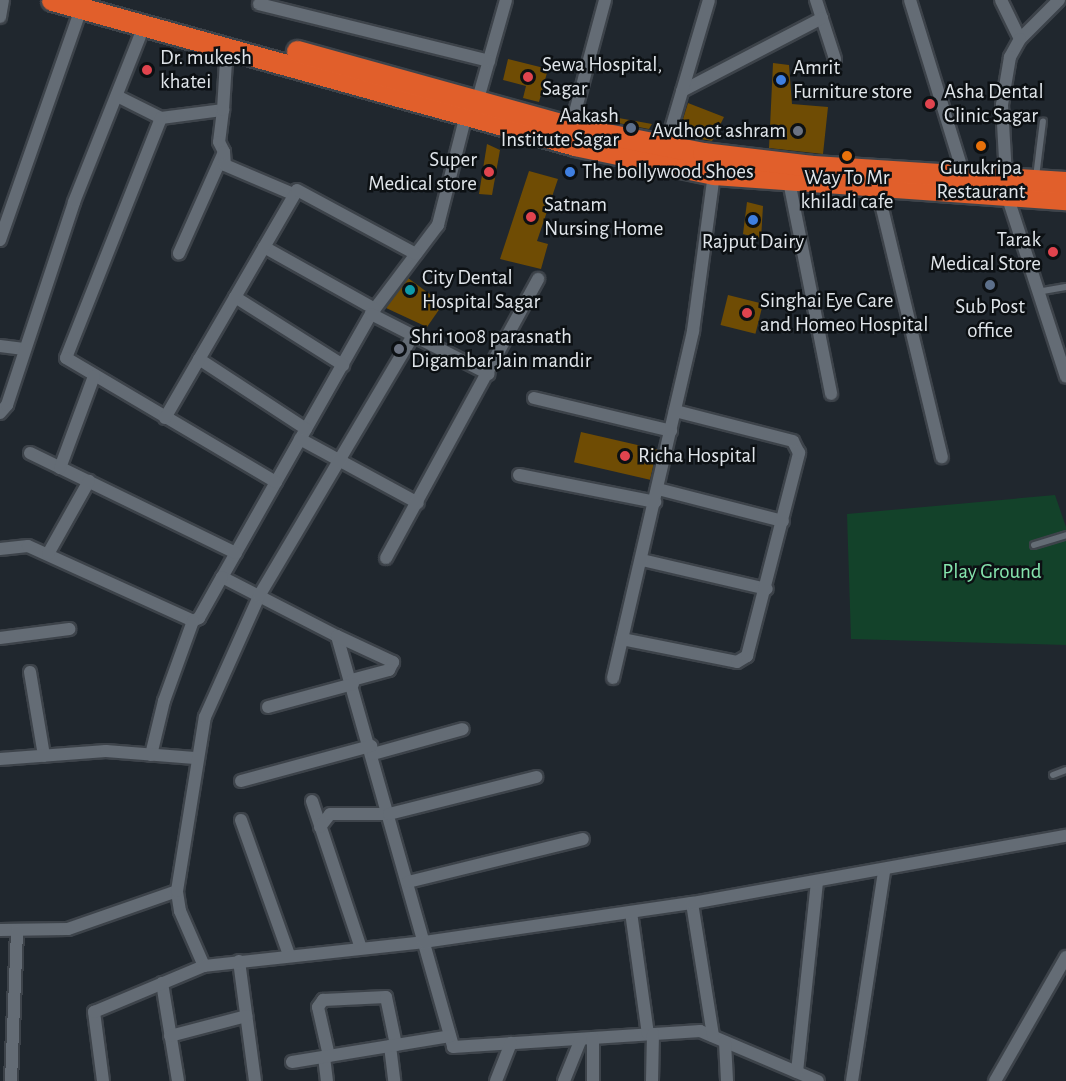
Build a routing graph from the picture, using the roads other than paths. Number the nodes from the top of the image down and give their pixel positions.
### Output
1 (3, 0) edge
2 (52, 0) edge
3 (506, 0) edge
4 (605, 0) edge
5 (816, 0) edge
6 (910, 0) edge
7 (1001, 0) edge
8 (1039, 0) edge
9 (1059, 0) edge
10 (706, 1) edge
11 (92, 3) edge
12 (260, 4) dead end
13 (1042, 15) junction
14 (0, 17) edge
15 (822, 18) junction
16 (145, 24) junction
17 (1020, 39) junction
18 (227, 45) junction
19 (835, 59) dead end
20 (489, 61) junction
21 (682, 92) junction
22 (117, 96) junction
23 (472, 107) junction
24 (222, 110) junction
25 (161, 118) junction
26 (1043, 122) dead end
27 (571, 127) junction
28 (666, 146) junction
29 (224, 152) junction
30 (714, 174) junction
31 (964, 176) junction
32 (789, 181) junction
33 (1036, 181) junction
34 (1066, 182) edge
35 (877, 187) junction
36 (1006, 187) junction
37 (293, 194) junction
38 (1066, 199) edge
39 (0, 240) edge
40 (264, 246) junction
41 (179, 253) dead end
42 (417, 254) junction
43 (538, 279) dead end
44 (1066, 287) edge
45 (1037, 292) junction
46 (235, 297) junction
47 (373, 311) junction
48 (413, 336) junction
49 (0, 346) edge
50 (24, 350) junction
51 (199, 359) junction
52 (343, 365) junction
53 (489, 374) junction
54 (94, 376) junction
55 (1066, 377) edge
56 (831, 394) dead end
57 (534, 398) dead end
58 (675, 411) junction
59 (0, 413) edge
60 (165, 418) junction
61 (671, 431) junction
62 (303, 434) junction
63 (30, 453) dead end
64 (942, 457) dead end
65 (339, 460) junction
66 (60, 468) junction
67 (519, 475) dead end
68 (89, 481) junction
69 (276, 482) junction
70 (658, 489) junction
71 (655, 502) junction
72 (418, 503) junction
73 (783, 521) junction
74 (1066, 535) edge
75 (0, 538) edge
76 (1034, 545) dead end
77 (5, 548) edge
78 (236, 553) junction
79 (48, 554) junction
80 (386, 558) dead end
81 (642, 560) junction
82 (222, 577) junction
83 (767, 589) junction
84 (259, 596) junction
85 (193, 621) junction
86 (69, 629) dead end
87 (337, 636) junction
88 (0, 638) edge
89 (622, 639) junction
90 (30, 672) dead end
91 (613, 678) dead end
92 (353, 682) junction
93 (268, 707) dead end
94 (463, 729) dead end
95 (372, 750) junction
96 (151, 755) junction
97 (44, 756) junction
98 (195, 758) junction
99 (0, 759) edge
100 (1066, 770) edge
101 (1053, 775) dead end
102 (536, 777) dead end
103 (241, 781) dead end
104 (312, 801) dead end
105 (389, 814) junction
106 (241, 820) dead end
107 (320, 827) junction
108 (1066, 836) edge
109 (583, 839) dead end
110 (884, 871) junction
111 (408, 882) junction
112 (817, 883) junction
113 (177, 891) junction
114 (692, 903) junction
115 (631, 912) junction
116 (0, 930) edge
117 (17, 931) junction
118 (424, 942) junction
119 (361, 948) junction
120 (288, 955) junction
121 (1066, 957) edge
122 (239, 961) junction
123 (204, 966) junction
124 (162, 983) junction
125 (246, 1016) junction
126 (650, 1034) junction
127 (170, 1036) junction
128 (450, 1036) junction
129 (713, 1036) junction
130 (587, 1038) junction
131 (725, 1042) junction
132 (511, 1043) junction
133 (393, 1046) junction
134 (327, 1057) junction
135 (292, 1062) dead end
136 (797, 1072) junction
137 (11, 1081) edge
138 (103, 1081) edge
139 (177, 1081) edge
140 (255, 1081) edge
141 (327, 1081) edge
142 (394, 1081) edge
143 (496, 1081) edge
144 (564, 1081) edge
145 (593, 1081) edge
146 (652, 1081) edge
147 (727, 1081) edge
148 (818, 1081) edge
149 (852, 1081) edge
150 (995, 1081) edge

1 - 14 street
2 - 11 highway
3 - 20 street
4 - 27 street
5 - 15 street
6 - 31 street
7 - 17 street
8 - 13 street
9 - 13 street
10 - 21 street
11 - 16 highway
11 - 23 highway
11 - 39 street
12 - 20 street
13 - 17 street
15 - 19 street
15 - 21 street
16 - 18 highway
16 - 22 street
17 - 36 street
18 - 23 highway
18 - 24 street
20 - 23 street
21 - 28 street
22 - 25 street
22 - 50 street
23 - 27 highway
23 - 30 highway
23 - 42 street
24 - 25 street
24 - 29 street
25 - 54 street
26 - 33 lane
27 - 28 highway
28 - 31 highway
29 - 37 street
29 - 41 street
30 - 32 highway
30 - 58 street
31 - 36 highway
32 - 35 highway
32 - 56 street
33 - 34 highway
33 - 36 highway
35 - 36 highway
35 - 64 street
36 - 38 highway
36 - 45 street
37 - 40 street
37 - 42 street
40 - 46 street
40 - 47 street
42 - 47 street
43 - 53 street
44 - 45 lane
45 - 55 street
46 - 51 street
46 - 52 street
47 - 48 street
47 - 52 street
48 - 53 street
48 - 65 street
49 - 50 street
50 - 59 street
51 - 60 street
51 - 62 street
52 - 62 street
53 - 72 street
54 - 60 street
54 - 66 street
57 - 61 street
58 - 61 street
58 - 73 street
60 - 69 street
61 - 70 street
62 - 65 street
62 - 69 street
63 - 66 street
65 - 72 street
65 - 84 street
66 - 68 street
67 - 71 street
68 - 78 street
68 - 79 street
69 - 78 street
70 - 71 street
70 - 73 street
71 - 81 street
72 - 80 street
73 - 83 street
74 - 76 lane
75 - 77 street
77 - 79 street
78 - 82 street
79 - 85 street
81 - 83 street
81 - 89 street
82 - 84 street
82 - 85 street
83 - 89 street
84 - 87 street
84 - 98 street
85 - 96 street
86 - 88 street
87 - 92 street
87 - 92 street
89 - 91 street
90 - 97 street
92 - 93 street
92 - 95 street
94 - 95 street
95 - 103 street
95 - 105 street
96 - 97 street
96 - 98 street
97 - 99 street
98 - 113 street
100 - 101 lane
102 - 105 street
104 - 107 street
105 - 107 street
105 - 111 street
106 - 120 street
107 - 119 street
108 - 110 street
109 - 111 street
110 - 112 street
110 - 149 street
111 - 118 street
112 - 114 street
112 - 136 street
113 - 117 street
113 - 123 street
114 - 115 street
114 - 129 street
115 - 118 street
115 - 126 street
116 - 117 street
117 - 137 street
118 - 119 street
118 - 128 street
119 - 120 street
120 - 122 street
121 - 150 street
122 - 123 street
122 - 125 street
123 - 124 street
124 - 127 street
124 - 138 street
125 - 127 street
125 - 140 street
126 - 129 street
126 - 130 street
126 - 146 street
127 - 139 street
128 - 132 street
128 - 133 street
129 - 131 street
130 - 132 street
130 - 144 street
130 - 145 street
131 - 136 street
131 - 147 street
132 - 143 street
133 - 134 street
133 - 134 street
133 - 142 street
134 - 135 street
134 - 141 street
136 - 148 street

